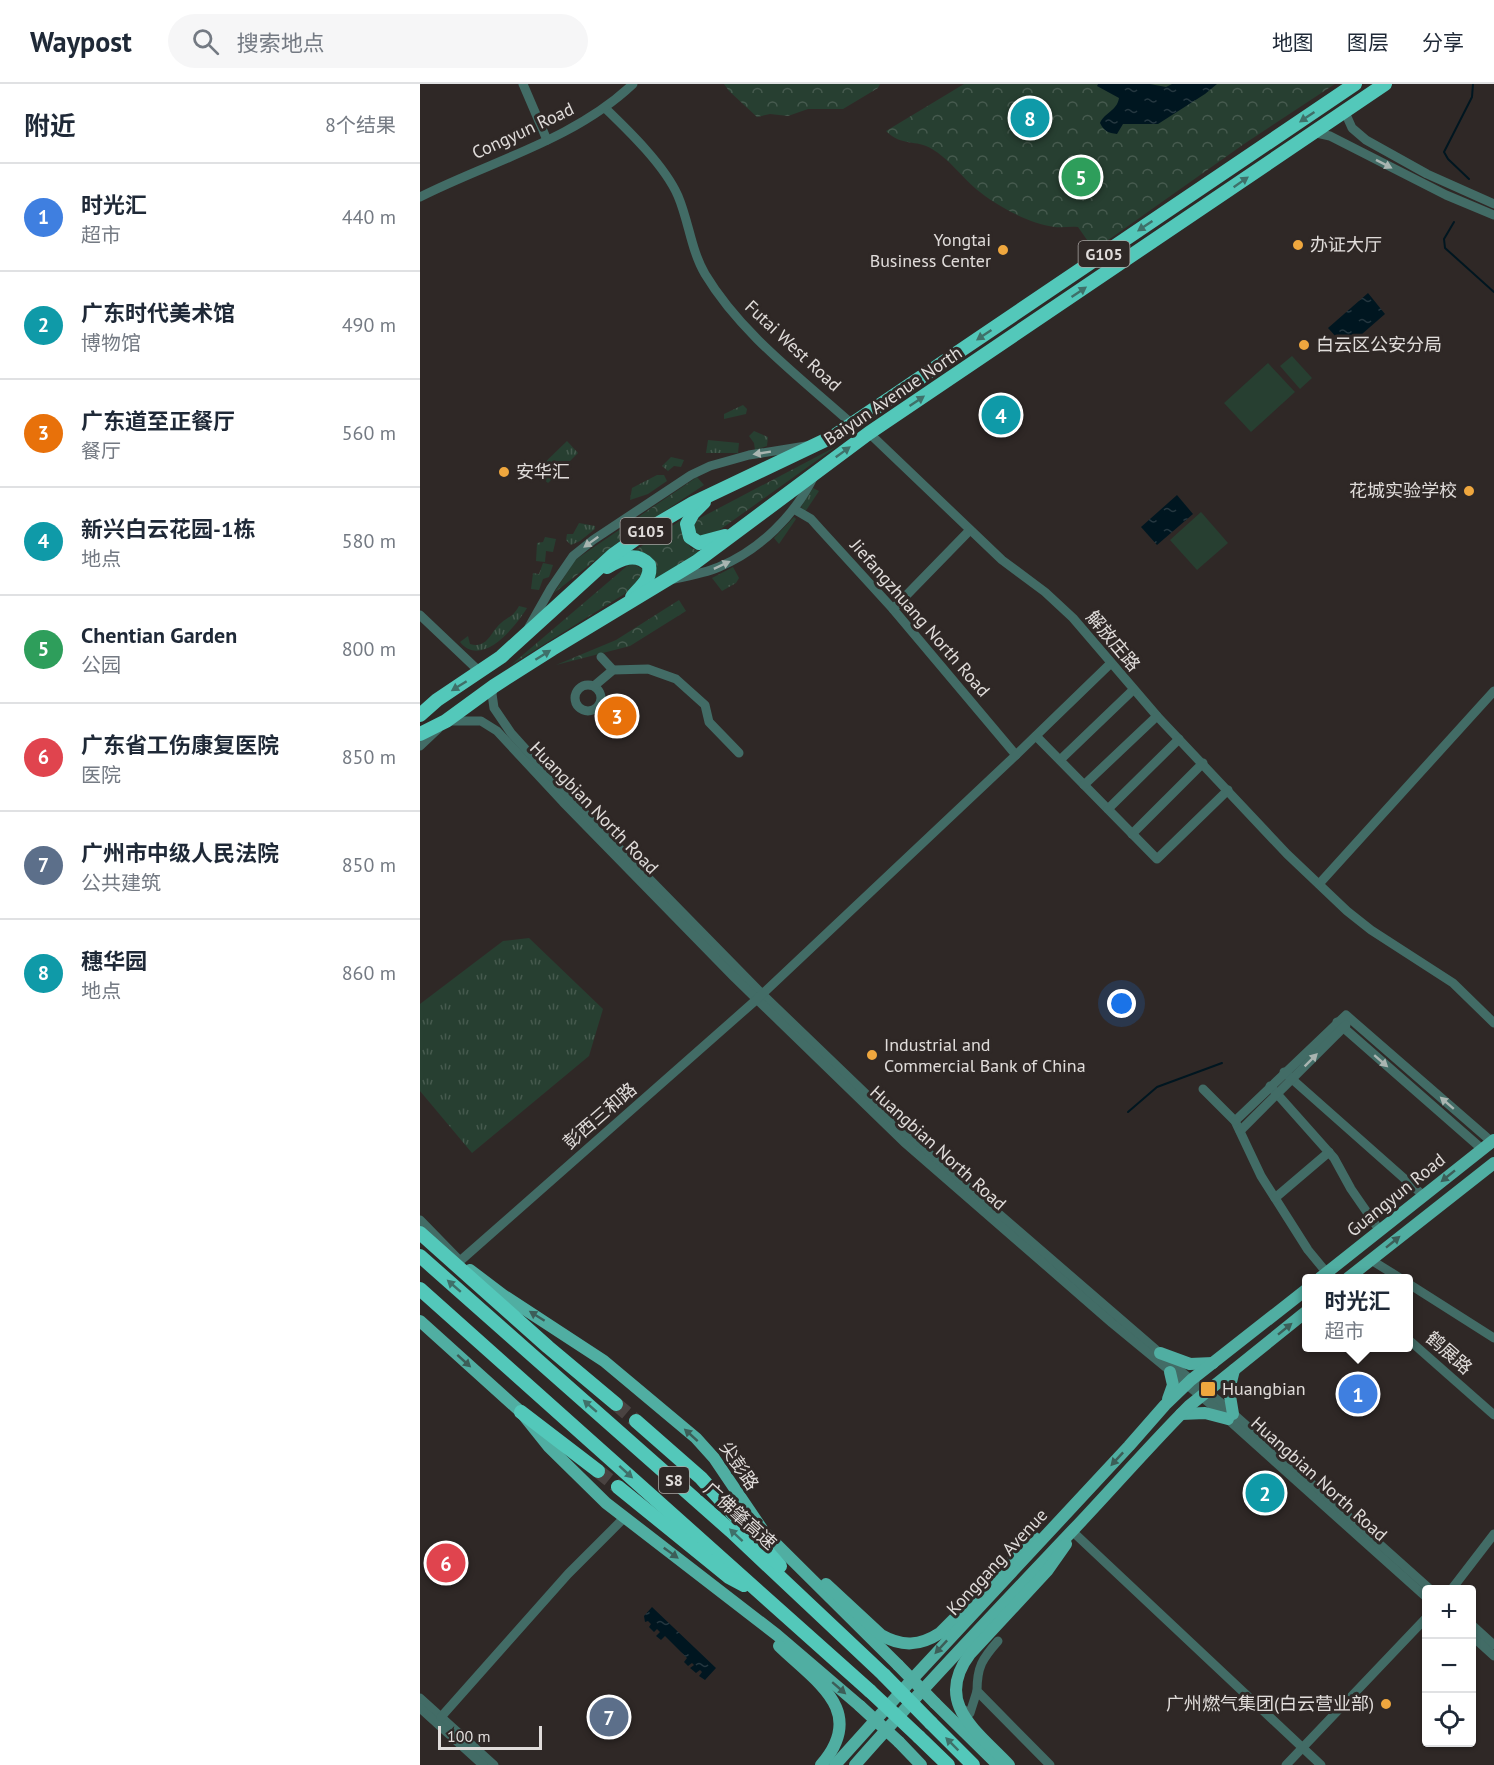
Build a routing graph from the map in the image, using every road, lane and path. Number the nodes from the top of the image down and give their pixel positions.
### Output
1 (524, 84) edge
2 (633, 84) edge
3 (1355, 84) edge
4 (1385, 84) edge
5 (605, 108) junction
6 (1344, 110) junction
7 (1312, 132) junction
8 (547, 140) junction
9 (1366, 140) junction
10 (1360, 151) junction
11 (420, 197) edge
12 (1494, 204) edge
13 (1494, 215) edge
14 (852, 424) junction
15 (869, 433) junction
16 (820, 443) junction
17 (817, 471) junction
18 (712, 494) junction
19 (794, 509) junction
20 (970, 530) junction
21 (738, 532) junction
22 (587, 579) junction
23 (666, 581) junction
24 (622, 608) junction
25 (893, 609) junction
26 (420, 615) edge
27 (523, 638) junction
28 (601, 657) dead end
29 (1111, 663) junction
30 (613, 670) junction
31 (480, 672) junction
32 (494, 686) junction
33 (594, 686) dead end
34 (1133, 690) junction
35 (1494, 691) edge
36 (437, 700) junction
37 (420, 708) edge
38 (420, 715) edge
39 (1157, 716) junction
40 (446, 721) junction
41 (420, 734) edge
42 (1036, 736) junction
43 (1179, 739) junction
44 (420, 746) edge
45 (740, 753) dead end
46 (1016, 755) junction
47 (1060, 760) junction
48 (1203, 763) junction
49 (1084, 785) junction
50 (1228, 790) junction
51 (1108, 809) junction
52 (1132, 834) junction
53 (1319, 884) junction
54 (759, 997) junction
55 (1494, 1023) edge
56 (1340, 1025) junction
57 (1288, 1076) junction
58 (1270, 1086) junction
59 (1203, 1089) dead end
60 (1235, 1121) junction
61 (1240, 1131) junction
62 (1489, 1143) edge
63 (1329, 1152) junction
64 (1494, 1163) edge
65 (1424, 1196) junction
66 (1275, 1198) junction
67 (420, 1221) edge
68 (420, 1231) edge
69 (1380, 1231) junction
70 (420, 1241) edge
71 (420, 1256) edge
72 (1371, 1260) junction
73 (460, 1261) junction
74 (1323, 1274) edge
75 (1326, 1274) edge
76 (1352, 1274) edge
77 (1394, 1274) edge
78 (469, 1276) junction
79 (1413, 1287) edge
80 (420, 1289) edge
81 (1302, 1293) edge
82 (1302, 1315) edge
83 (420, 1322) edge
84 (1494, 1338) edge
85 (1243, 1339) junction
86 (1413, 1344) edge
87 (1160, 1353) junction
88 (1254, 1354) junction
89 (1213, 1363) junction
90 (1234, 1370) junction
91 (1170, 1371) junction
92 (1188, 1382) junction
93 (1204, 1394) junction
94 (1167, 1402) junction
95 (616, 1404) tunnel mouth
96 (520, 1412) junction
97 (1181, 1414) junction
98 (1494, 1415) edge
99 (1230, 1416) junction
100 (636, 1421) tunnel mouth
101 (1141, 1433) junction
102 (1152, 1446) junction
103 (598, 1471) tunnel mouth
104 (618, 1487) tunnel mouth
105 (624, 1518) junction
106 (1061, 1520) junction
107 (1072, 1531) junction
108 (1494, 1534) edge
109 (777, 1546) junction
110 (1400, 1567) junction
111 (1424, 1585) edge
112 (1455, 1585) edge
113 (1422, 1592) edge
114 (766, 1597) junction
115 (740, 1607) junction
116 (1422, 1622) edge
117 (1476, 1629) edge
118 (1475, 1639) edge
119 (998, 1641) dead end
120 (1494, 1645) edge
121 (855, 1647) junction
122 (1494, 1656) edge
123 (977, 1691) junction
124 (420, 1698) edge
125 (958, 1707) junction
126 (420, 1708) edge
127 (441, 1717) junction
128 (1303, 1748) junction
129 (483, 1765) edge
130 (494, 1765) edge
131 (821, 1765) edge
132 (835, 1765) edge
133 (855, 1765) edge
134 (921, 1765) edge
135 (948, 1765) edge
136 (974, 1765) edge
137 (998, 1765) edge
138 (1009, 1765) edge
139 (1050, 1765) edge
140 (1286, 1765) edge
141 (1321, 1765) edge

1 - 8 street
2 - 5 street, Congyun Road
3 -> 14 highway, Baiyun Avenue North / G105
4 - 6 highway, Baiyun Avenue North / G105
5 - 8 street, Congyun Road
5 - 14 street, Futai West Road
6 - 7 highway, Baiyun Avenue North / G105
6 - 9 street
7 - 10 street
15 -> 7 highway, Baiyun Avenue North / G105
8 - 11 street, Congyun Road
9 - 10 street
9 - 12 street
10 -> 13 street
14 - 16 highway, Baiyun Avenue North / G105
17 -> 15 highway, Baiyun Avenue North / G105
15 - 20 street, 解放庄路
16 - 18 highway, Baiyun Avenue North / G105
16 -> 27 street
17 - 19 street
17 - 21 highway, Baiyun Avenue North / G105
18 - 21 highway
18 - 22 highway, Baiyun Avenue North / G105
23 -> 19 street
19 - 25 street, Jiefangzhuang North Road
20 - 25 street
20 - 29 street, 解放庄路
21 - 23 highway, Baiyun Avenue North / G105
22 - 24 highway
22 - 27 highway, Baiyun Avenue North / G105
23 - 24 highway, Baiyun Avenue North / G105
32 -> 24 highway, Baiyun Avenue North / G105
25 - 46 street, Jiefangzhuang North Road
26 - 31 street
27 - 31 highway, Baiyun Avenue North / G105
28 - 30 street
29 - 34 street, 解放庄路
29 - 42 street, 彭西三和路
30 - 33 street
30 - 45 street
31 -> 36 highway, Baiyun Avenue North / G105
32 - 40 highway, Baiyun Avenue North / G105
32 - 54 street, Huangbian North Road
34 - 39 street, 解放庄路
34 - 47 street
35 - 53 street
36 - 37 street
36 - 38 highway, Baiyun Avenue North / G105
39 - 43 street, 解放庄路
39 - 49 street
40 - 41 highway, Baiyun Avenue North / G105
40 - 44 street
40 - 54 street, Huangbian North Road
42 - 46 street, 彭西三和路
42 - 47 street
43 - 48 street, 解放庄路
43 - 51 street
46 - 54 street, 彭西三和路
47 - 49 street
48 - 50 street, 解放庄路
48 - 52 street
49 - 51 street
50 - 52 street
50 - 53 street, 解放庄路
51 - 52 street
53 - 55 street, 解放庄路
54 - 73 street, 彭西三和路
54 - 87 street, Huangbian North Road
54 - 91 street, Huangbian North Road
56 - 57 street
56 -> 62 street
62 -> 56 street
57 - 58 street
57 - 61 street
57 - 65 street
58 - 60 street
58 - 63 street
59 - 60 street
60 - 61 street
61 - 66 street
62 -> 65 main road, Guangyun Road
63 - 66 street
63 - 69 street
72 -> 64 main road, Guangyun Road
65 - 69 main road, Guangyun Road
66 - 74 street
67 - 73 street, 尖彭路
68 - 73 main road
68 - 78 highway
69 - 75 main road, Guangyun Road
70 - 78 highway
121 -> 71 highway, 广佛肇高速 / S8
72 - 76 main road, Guangyun Road
72 - 77 street
109 -> 73 main road, 尖彭路
78 - 95 highway
79 - 84 street
80 -> 114 highway, S8
81 - 85 main road
88 -> 82 main road
83 -> 96 main road
85 - 88 main road
85 - 89 main road
86 - 98 street, 鹤展路
87 - 89 main road
87 - 92 street, Huangbian North Road
88 - 90 main road
89 - 92 main road
90 - 93 main road
90 - 99 main road
91 - 92 street, Huangbian North Road
91 - 94 main road
92 - 93 street, Huangbian North Road
92 - 94 main road, Konggang Avenue
93 - 97 main road, Konggang Avenue
93 - 99 street, Huangbian North Road
94 - 101 main road, Konggang Avenue
96 - 103 highway
96 - 105 main road
97 - 99 main road
97 - 102 main road, Konggang Avenue
99 - 110 street, Huangbian North Road
100 - 121 highway
101 - 102 main road
101 -> 106 main road, Konggang Avenue
102 - 107 main road, Konggang Avenue
104 - 114 highway
105 -> 115 main road
105 - 127 street
106 - 109 main road
106 -> 132 main road, Konggang Avenue
107 - 125 main road
107 - 128 street
107 - 133 main road, Konggang Avenue
108 - 112 street
109 - 137 main road, 尖彭路, bridge
110 - 111 street, Huangbian North Road
110 - 113 street, Huangbian North Road
114 - 135 highway, S8, bridge
115 - 131 main road
115 -> 134 main road, bridge
116 - 128 street
117 - 120 street
118 - 122 street
119 - 123 street
136 -> 121 highway, 广佛肇高速 / S8, bridge
123 - 125 street
123 - 139 street
124 - 127 street
125 - 138 main road
126 - 129 street
127 - 130 street
128 - 140 street
128 - 141 street

